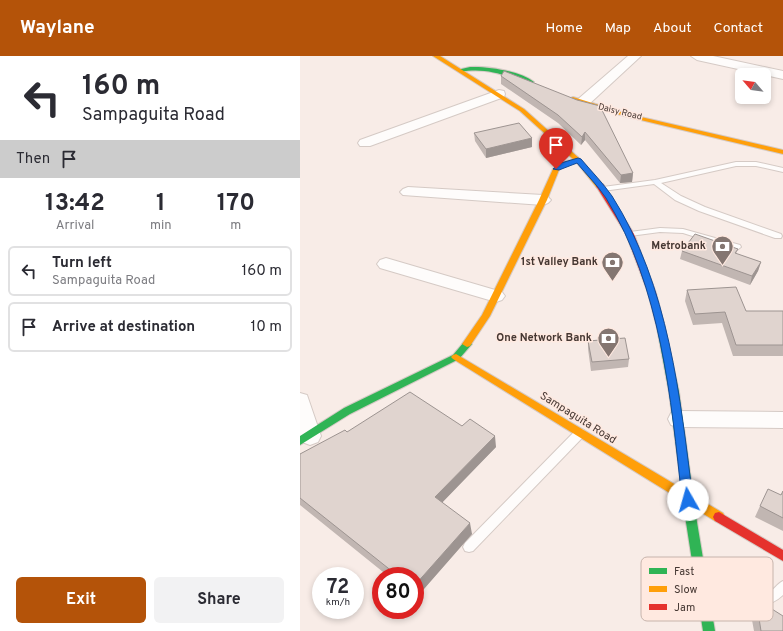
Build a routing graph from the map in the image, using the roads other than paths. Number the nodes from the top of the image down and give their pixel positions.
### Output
1 (436, 56) edge
2 (634, 56) edge
3 (697, 56) edge
4 (460, 70) junction
5 (783, 75) edge
6 (539, 86) edge
7 (499, 94) junction
8 (561, 94) edge
9 (582, 103) junction
10 (365, 143) dead end
11 (783, 152) edge
12 (578, 160) junction
13 (783, 170) edge
14 (655, 182) junction
15 (603, 189) junction
16 (408, 192) dead end
17 (544, 200) junction
18 (630, 234) junction
19 (778, 236) dead end
20 (737, 247) edge
21 (386, 264) dead end
22 (496, 296) junction
23 (456, 357) junction
24 (300, 401) edge
25 (678, 419) junction
26 (783, 420) edge
27 (580, 433) junction
28 (305, 438) edge
29 (688, 500) junction
30 (469, 547) dead end
31 (783, 556) edge
32 (697, 557) edge
33 (783, 587) edge
34 (773, 596) edge
35 (707, 621) edge
36 (709, 631) edge

1 - 4 main road
2 - 9 street
3 - 5 street
4 - 6 main road
4 - 7 main road
7 - 10 street
7 - 12 main road
8 - 9 main road, Daisy Road
9 - 11 main road, Daisy Road
12 - 15 main road
12 - 17 main road
13 - 14 lane
14 - 15 lane
14 - 19 lane
15 - 18 main road
16 - 17 street
17 - 22 main road
18 - 20 lane
18 - 25 main road
21 - 22 street
22 - 23 main road
23 - 27 main road, Sampaguita Road
23 - 28 main road
24 - 28 street
25 - 26 street
25 - 29 main road
27 - 29 main road, Sampaguita Road
27 - 30 lane
29 - 31 main road, Sampaguita Road
29 - 32 main road
33 - 34 lane
35 - 36 main road

